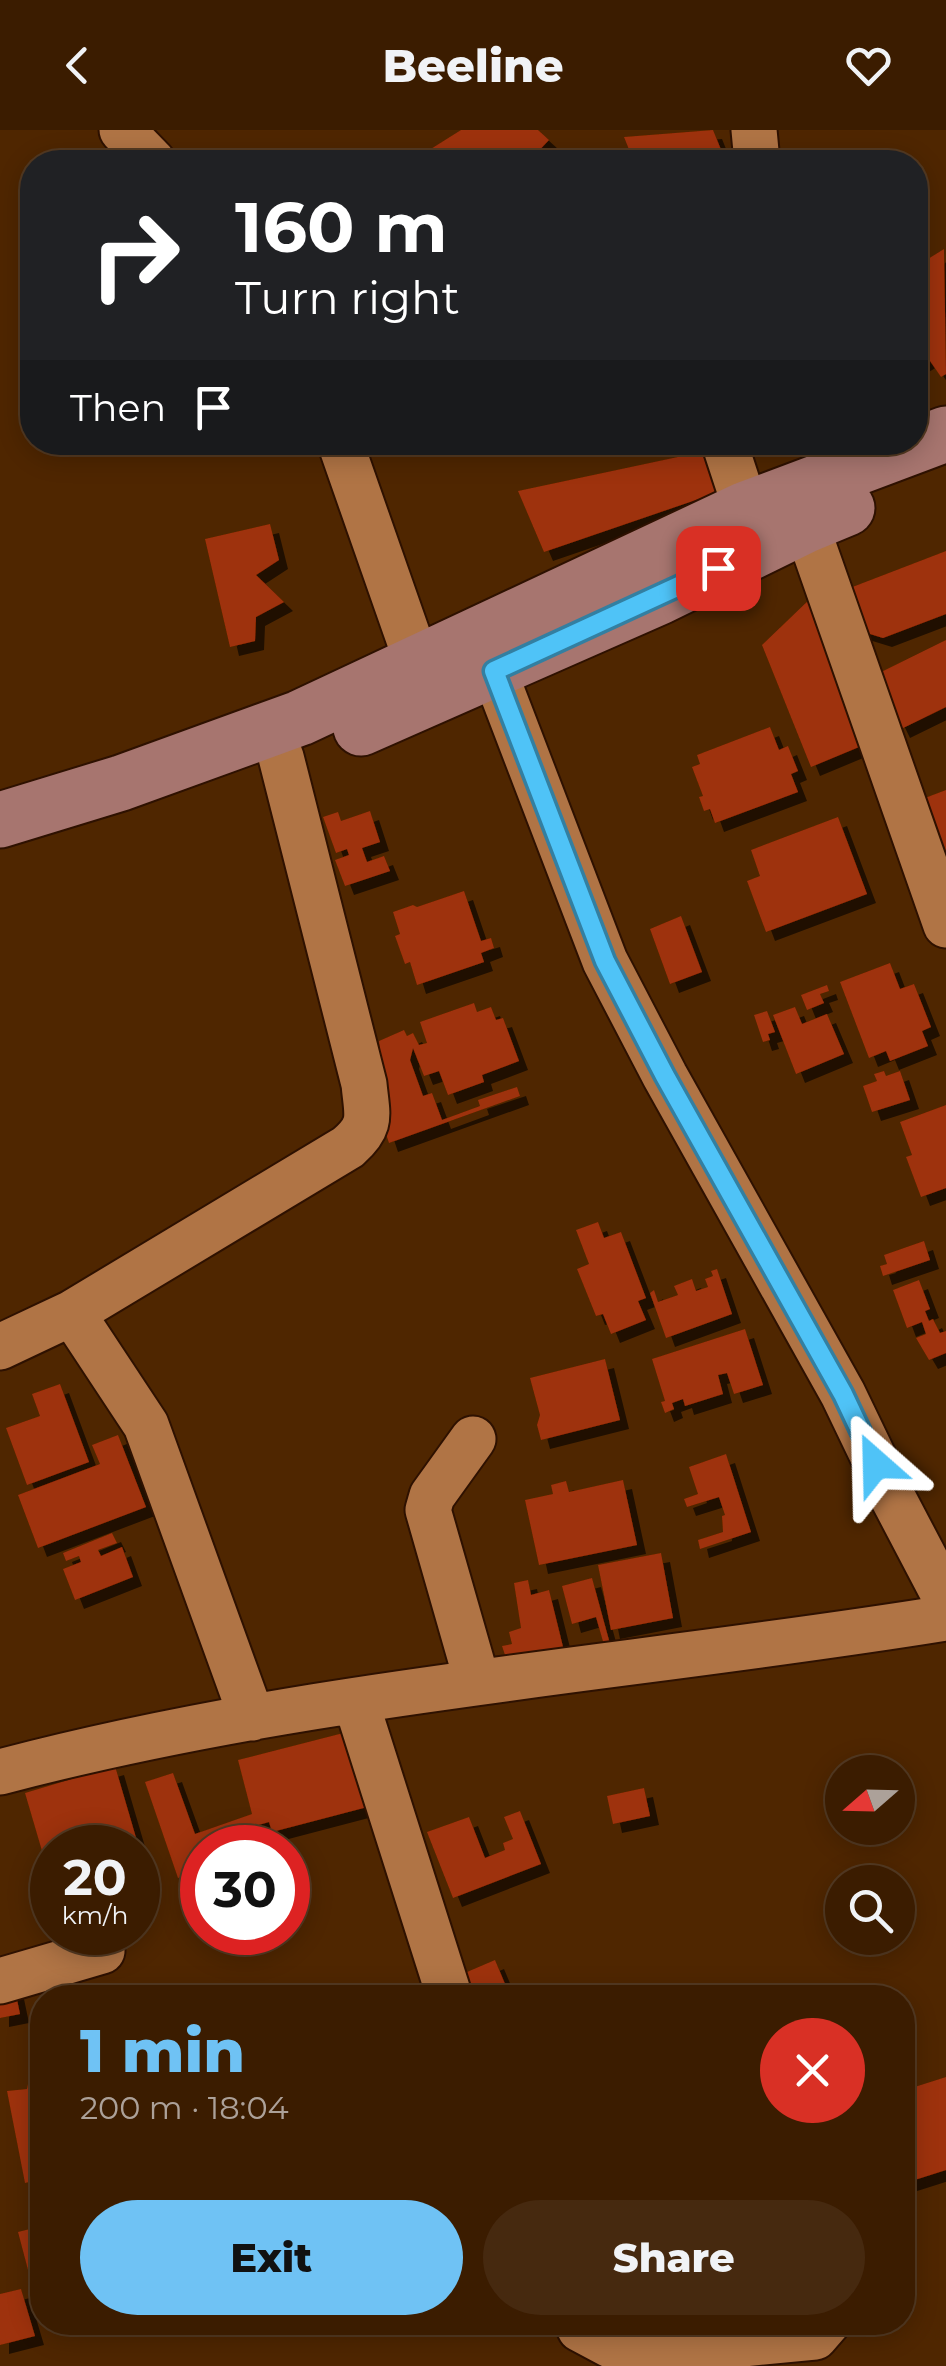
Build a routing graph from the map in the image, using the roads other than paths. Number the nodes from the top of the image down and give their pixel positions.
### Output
1 (122, 130) edge
2 (141, 150) edge
3 (344, 455) edge
4 (728, 455) edge
5 (890, 455) edge
6 (946, 470) edge
7 (746, 509) junction
8 (806, 525) junction
9 (416, 662) junction
10 (494, 671) junction
11 (281, 757) junction
12 (0, 820) edge
13 (0, 856) edge
14 (942, 906) edge
15 (72, 1313) junction
16 (0, 1347) edge
17 (473, 1440) dead end
18 (946, 1600) edge
19 (946, 1618) edge
20 (477, 1681) junction
21 (356, 1702) junction
22 (252, 1718) junction
23 (0, 1772) edge
24 (89, 1955) edge
25 (0, 1982) edge
26 (446, 1985) edge
27 (591, 2335) edge
28 (818, 2335) edge

1 - 2 street
3 - 9 street
4 - 7 street
5 - 7 street
6 - 8 street
7 - 9 street
8 - 10 street
8 - 14 street
9 - 12 street
10 - 11 street
10 - 18 street
11 - 13 street
11 - 15 street
15 - 16 street
15 - 22 street
17 - 20 street
19 - 20 street
20 - 21 street
21 - 22 street
21 - 26 street
22 - 23 street
24 - 25 street
27 - 28 street

